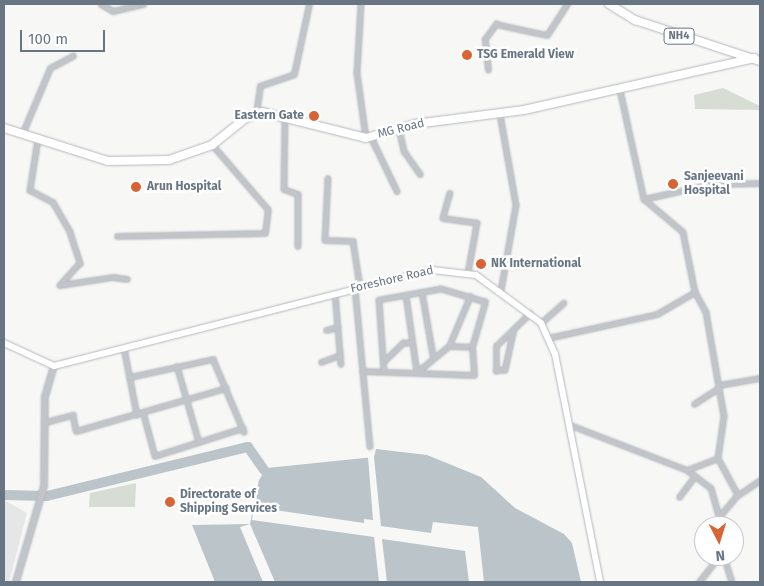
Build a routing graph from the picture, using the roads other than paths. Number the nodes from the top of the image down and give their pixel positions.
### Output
1 (101, 4) edge
2 (144, 4) edge
3 (308, 4) edge
4 (361, 4) edge
5 (567, 4) edge
6 (610, 4) edge
7 (73, 56) dead end
8 (758, 58) edge
9 (488, 70) dead end
10 (620, 90) junction
11 (256, 114) junction
12 (500, 114) junction
13 (285, 116) junction
14 (4, 128) edge
15 (399, 129) junction
16 (24, 132) junction
17 (368, 137) junction
18 (38, 138) junction
19 (212, 145) junction
20 (420, 174) dead end
21 (328, 178) dead end
22 (760, 183) edge
23 (397, 190) dead end
24 (450, 193) dead end
25 (644, 199) junction
26 (116, 236) dead end
27 (298, 246) dead end
28 (468, 273) junction
29 (127, 279) dead end
30 (358, 288) junction
31 (501, 291) junction
32 (422, 292) junction
33 (695, 292) junction
34 (335, 294) junction
35 (406, 295) junction
36 (470, 296) junction
37 (564, 303) dead end
38 (530, 313) junction
39 (541, 323) junction
40 (338, 327) junction
41 (514, 329) junction
42 (326, 330) dead end
43 (548, 338) junction
44 (412, 342) junction
45 (4, 343) edge
46 (123, 346) junction
47 (449, 346) junction
48 (472, 347) junction
49 (340, 355) junction
50 (434, 355) junction
51 (321, 362) dead end
52 (384, 362) junction
53 (341, 364) dead end
54 (54, 366) junction
55 (177, 366) junction
56 (384, 370) junction
57 (362, 371) junction
58 (416, 372) junction
59 (130, 377) junction
60 (760, 378) edge
61 (719, 387) junction
62 (226, 388) junction
63 (188, 400) junction
64 (694, 404) dead end
65 (137, 415) junction
66 (144, 415) junction
67 (46, 422) junction
68 (568, 424) junction
69 (199, 442) junction
70 (370, 446) dead end
71 (718, 458) junction
72 (687, 470) junction
73 (695, 476) junction
74 (760, 480) edge
75 (738, 495) junction
76 (679, 497) dead end
77 (722, 514) joint
78 (711, 566) edge
79 (727, 566) edge
80 (16, 582) edge
81 (600, 582) edge
82 (699, 582) edge
83 (732, 582) edge

1 - 2 street
3 - 11 street
4 - 17 street
5 - 9 street
6 - 8 main road, NH4
7 - 16 street
8 - 10 main road, MG Road
10 - 12 main road, MG Road
10 - 25 street
11 - 13 main road, MG Road
11 - 19 main road
12 - 15 main road, MG Road
12 - 31 street
13 - 17 main road, MG Road
13 - 27 street
14 - 16 main road
15 - 17 main road, MG Road
15 - 20 street
16 - 18 main road
17 - 23 street
18 - 19 main road
18 - 29 street
19 - 26 street
21 - 30 street
22 - 25 street
24 - 28 street
25 - 33 street
28 - 30 main road, Foreshore Road
28 - 31 main road, Foreshore Road
30 - 34 main road, Foreshore Road
30 - 57 street
31 - 38 main road, Foreshore Road
32 - 35 street
32 - 36 street
32 - 50 street
33 - 43 street
33 - 61 street
34 - 40 street
34 - 46 main road, Foreshore Road
35 - 44 street
35 - 52 street
36 - 47 street
36 - 48 street
37 - 39 street
38 - 39 main road, Foreshore Road
38 - 41 street
39 - 43 main road, Foreshore Road
40 - 42 street
40 - 49 street
41 - 41 street
43 - 68 main road, Foreshore Road
44 - 52 street
44 - 58 street
45 - 54 main road
46 - 54 main road, Foreshore Road
46 - 59 street
47 - 48 street
47 - 50 street
48 - 58 street
49 - 51 street
49 - 53 street
50 - 58 street
52 - 56 street
54 - 67 street
55 - 59 street
55 - 62 street
55 - 63 street
56 - 57 street
56 - 58 street
57 - 70 street
59 - 65 street
60 - 61 street
61 - 64 street
61 - 71 street
62 - 63 street
62 - 69 street
63 - 66 street
63 - 69 street
65 - 66 street
65 - 67 street
66 - 69 street
67 - 80 street
68 - 72 street
68 - 81 main road, Foreshore Road
71 - 72 street
71 - 75 street
72 - 73 street
73 - 76 street
73 - 77 street
74 - 75 street
75 - 77 street
78 - 82 street
79 - 83 street

